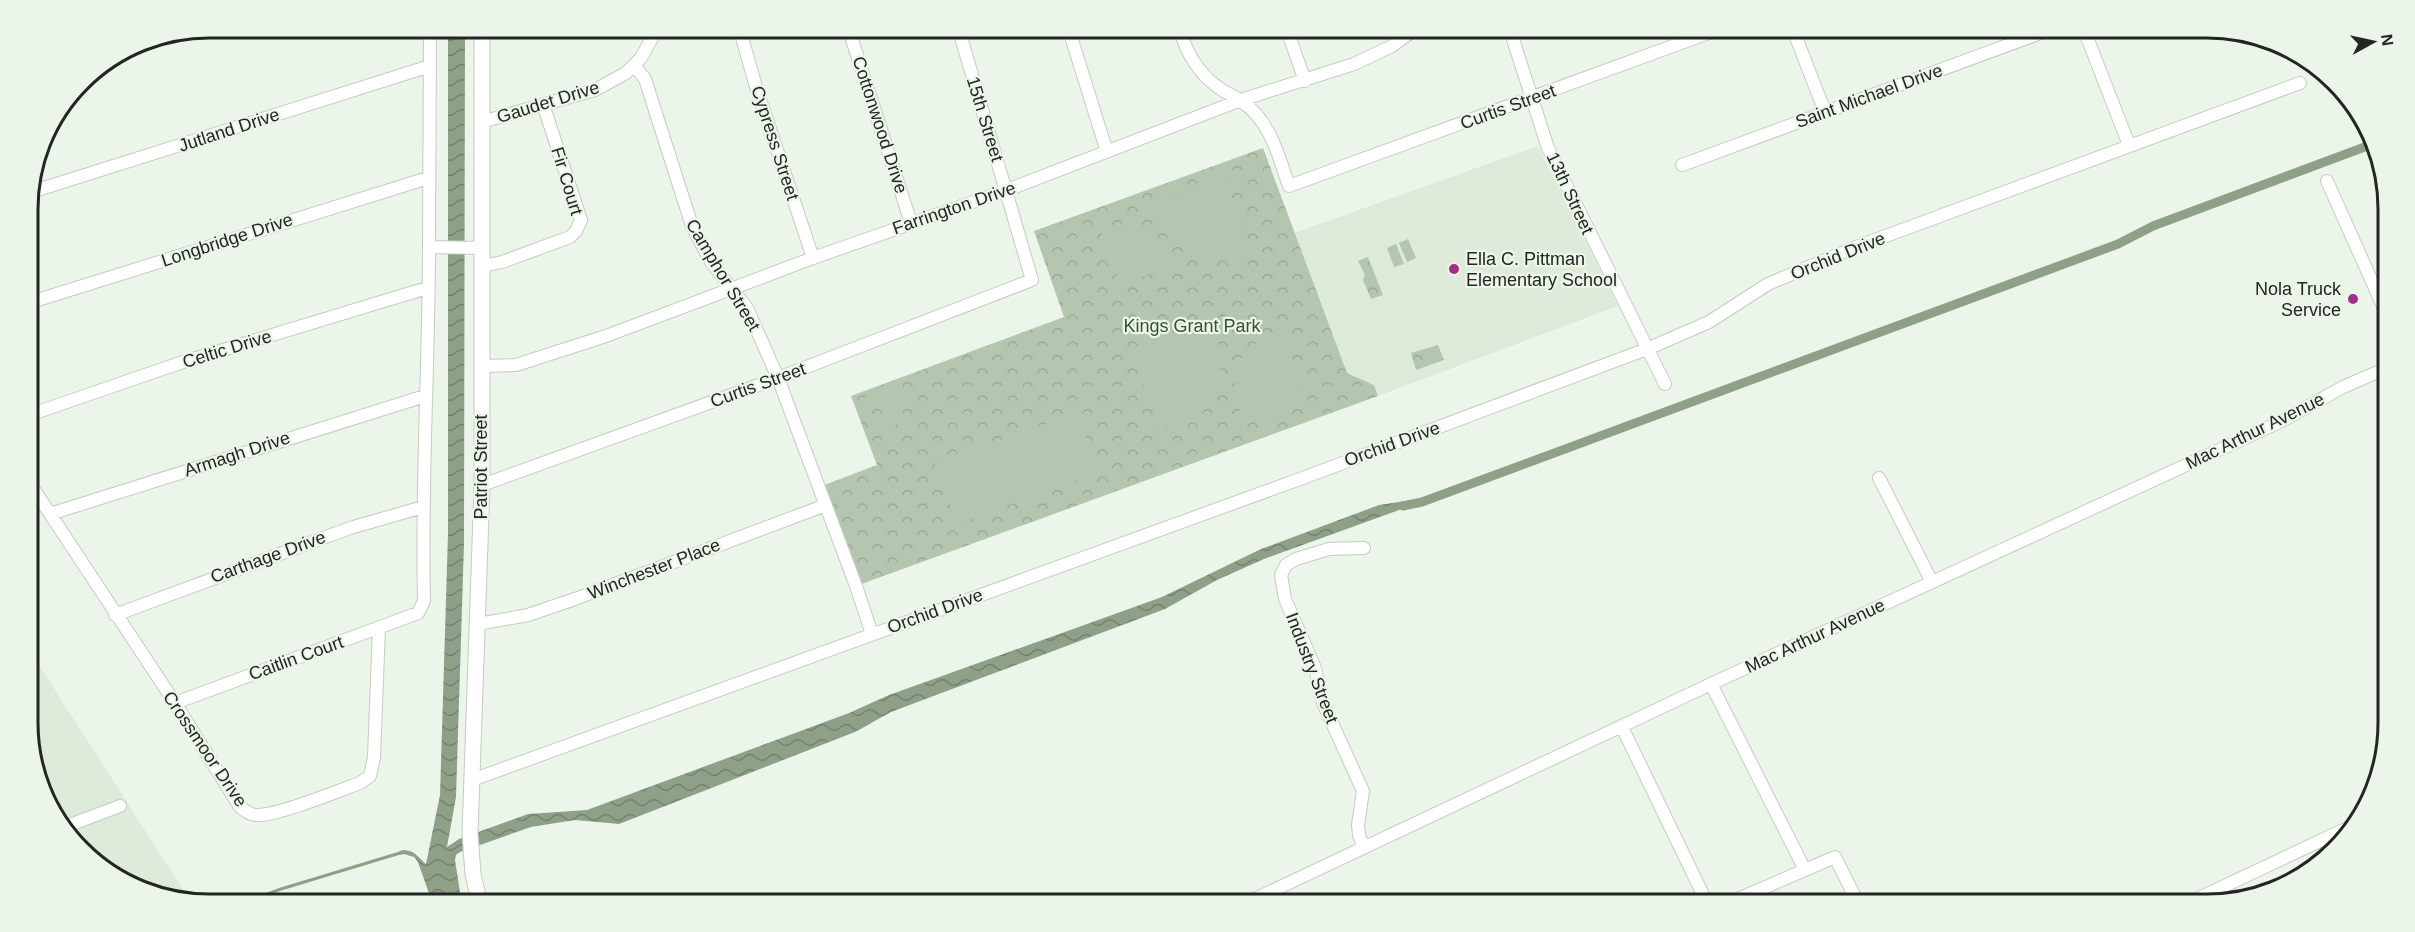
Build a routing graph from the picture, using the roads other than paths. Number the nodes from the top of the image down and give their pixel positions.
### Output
1 (430, 38) edge
2 (482, 38) edge
3 (652, 38) edge
4 (742, 38) edge
5 (852, 38) edge
6 (961, 38) edge
7 (1071, 38) edge
8 (1182, 38) edge
9 (1290, 38) edge
10 (1398, 38) edge
11 (1513, 38) edge
12 (1696, 38) edge
13 (1796, 38) edge
14 (2027, 38) edge
15 (2087, 38) edge
16 (634, 64) junction
17 (430, 66) junction
18 (1305, 81) junction
19 (2300, 83) dead end
20 (1532, 99) junction
21 (1241, 100) junction
22 (543, 104) junction
23 (1825, 112) junction
24 (482, 122) junction
25 (2129, 145) junction
26 (1107, 152) junction
27 (1682, 165) dead end
28 (428, 178) junction
29 (2327, 181) dead end
30 (39, 189) edge
31 (1007, 190) junction
32 (911, 223) junction
33 (435, 248) junction
34 (479, 248) junction
35 (813, 258) junction
36 (483, 266) junction
37 (1032, 280) joint
38 (427, 288) junction
39 (732, 288) junction
40 (2378, 295) edge
41 (38, 300) edge
42 (1647, 349) junction
43 (482, 366) junction
44 (2378, 372) edge
45 (778, 378) junction
46 (1665, 384) dead end
47 (425, 396) junction
48 (38, 412) edge
49 (1880, 478) dead end
50 (482, 485) junction
51 (37, 495) edge
52 (826, 505) junction
53 (423, 507) junction
54 (50, 514) junction
55 (1364, 549) dead end
56 (1932, 582) junction
57 (115, 615) junction
58 (478, 624) junction
59 (379, 627) junction
60 (872, 634) junction
61 (1711, 684) junction
62 (175, 703) junction
63 (1623, 727) junction
64 (472, 780) junction
65 (120, 806) dead end
66 (71, 824) edge
67 (2337, 833) edge
68 (1364, 848) junction
69 (1805, 870) junction
70 (476, 894) edge
71 (1266, 894) edge
72 (1703, 894) edge
73 (1749, 894) edge
74 (1854, 894) edge
75 (2207, 894) edge

1 - 17 street
2 - 24 main road, Patriot Street
3 - 16 street, Gaudet Drive
4 - 35 street, Cypress Street
5 - 32 street, Cottonwood Drive
6 - 31 street, 15th Street
7 - 26 street
8 - 21 street
9 - 18 street
10 - 18 street, Farrington Drive
11 - 20 street, 13th Street
12 - 20 street, Curtis Street
13 - 23 street
14 - 23 street, Saint Michael Drive
15 - 25 street
16 - 22 street, Gaudet Drive
16 - 39 street, Camphor Street
17 - 28 street
17 - 30 street, Jutland Drive
18 - 21 street, Farrington Drive
19 - 25 street, Orchid Drive
20 - 21 street, Curtis Street
20 - 42 street, 13th Street
21 - 26 street, Farrington Drive
22 - 24 street, Gaudet Drive
22 - 36 street, Fir Court
23 - 27 street, Saint Michael Drive
24 - 34 main road, Patriot Street
25 - 42 street, Orchid Drive
26 - 31 street, Farrington Drive
28 - 33 street
28 - 41 street, Longbridge Drive
29 - 40 street
31 - 32 street, Farrington Drive
31 - 37 street, 15th Street
32 - 35 street, Farrington Drive
33 - 34 street
33 - 38 street
34 - 36 main road, Patriot Street
35 - 39 street, Farrington Drive
36 - 43 main road, Patriot Street
37 - 45 street, Curtis Street
38 - 47 street
38 - 48 street, Celtic Drive
39 - 43 street, Farrington Drive
39 - 45 street, Camphor Street
42 - 46 street, 13th Street
42 - 60 street, Orchid Drive
43 - 50 main road, Patriot Street
44 - 56 street, Mac Arthur Avenue
45 - 50 street, Curtis Street
45 - 52 street, Camphor Street
47 - 53 street
47 - 54 street, Armagh Drive
49 - 56 street
50 - 58 main road, Patriot Street
51 - 54 street, Crossmoor Drive
52 - 58 street, Winchester Place
52 - 60 street, Camphor Street
53 - 57 street, Carthage Drive
53 - 59 street, Caitlin Court
54 - 57 street, Crossmoor Drive
55 - 68 street, Industry Street
56 - 61 street, Mac Arthur Avenue
57 - 62 street, Crossmoor Drive
58 - 64 main road, Patriot Street
59 - 62 street, Caitlin Court
59 - 62 street, Crossmoor Drive
60 - 64 street, Orchid Drive
61 - 63 street, Mac Arthur Avenue
61 - 69 street
63 - 68 street, Mac Arthur Avenue
63 - 72 street
64 - 70 main road, Patriot Street
65 - 66 street
67 - 75 street
68 - 71 street, Mac Arthur Avenue
69 - 73 street
69 - 74 street

